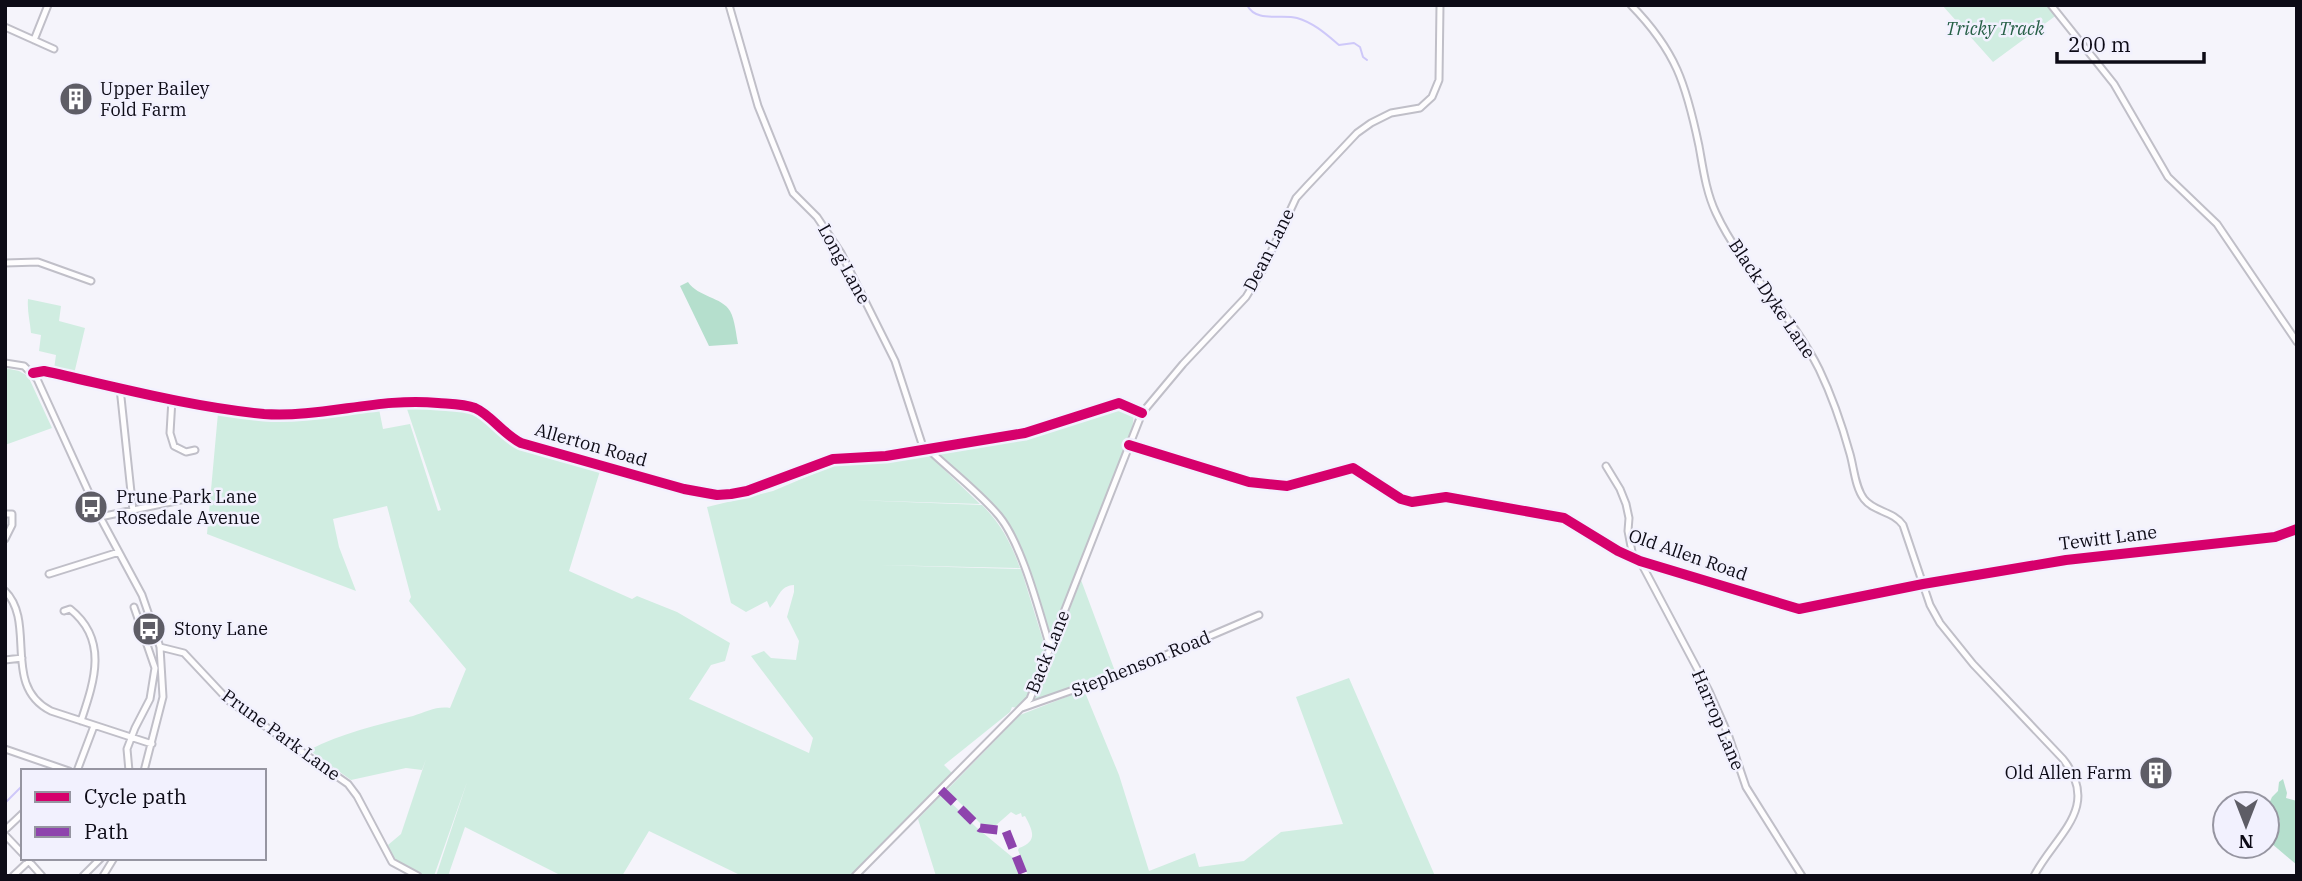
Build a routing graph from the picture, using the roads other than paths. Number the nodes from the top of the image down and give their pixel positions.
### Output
1 (48, 5) edge
2 (729, 5) edge
3 (1440, 5) edge
4 (1631, 5) edge
5 (2051, 5) edge
6 (5, 27) edge
7 (34, 40) junction
8 (54, 50) dead end
9 (5, 263) edge
10 (91, 281) dead end
11 (2297, 342) edge
12 (5, 363) edge
13 (33, 373) junction
14 (120, 388) junction
15 (172, 399) junction
16 (1142, 413) junction
17 (1129, 444) junction
18 (195, 450) dead end
19 (926, 450) junction
20 (1606, 466) dead end
21 (195, 498) dead end
22 (133, 511) junction
23 (5, 514) edge
24 (100, 517) junction
25 (2297, 529) edge
26 (5, 539) edge
27 (119, 552) junction
28 (1633, 556) junction
29 (1640, 561) junction
30 (50, 574) dead end
31 (1923, 584) junction
32 (5, 591) edge
33 (75, 603) dead end
34 (134, 607) dead end
35 (1259, 615) dead end
36 (160, 647) junction
37 (1050, 649) junction
38 (22, 659) junction
39 (5, 660) edge
40 (1022, 708) junction
41 (81, 721) junction
42 (94, 726) junction
43 (131, 738) junction
44 (152, 744) junction
45 (5, 749) edge
46 (63, 769) edge
47 (77, 769) edge
48 (129, 769) edge
49 (145, 769) edge
50 (21, 815) edge
51 (5, 830) edge
52 (5, 835) edge
53 (21, 852) edge
54 (25, 860) edge
55 (29, 860) edge
56 (99, 860) edge
57 (113, 860) edge
58 (13, 876) edge
59 (42, 876) edge
60 (83, 876) edge
61 (103, 876) edge
62 (418, 876) edge
63 (855, 876) edge
64 (1802, 876) edge
65 (2035, 876) edge

1 - 7 street
2 - 19 street, Long Lane
3 - 16 street, Dean Lane
4 - 31 street, Black Dyke Lane
5 - 11 street
6 - 7 street
7 - 8 street
9 - 10 street
12 - 13 street, Allerton Road
13 - 14 street, Allerton Road
13 - 24 street
14 - 15 street, Allerton Road
14 - 22 street
15 - 18 street
15 - 19 street, Allerton Road
16 - 17 street, Back Lane
16 - 19 street, Allerton Road
17 - 28 street, Old Allen Road
17 - 37 street, Back Lane
19 - 37 street
20 - 28 street
21 - 22 street
22 - 24 street
23 - 26 street
24 - 27 street
25 - 31 street, Tewitt Lane
27 - 30 street
27 - 36 street
28 - 29 street, Old Allen Road
29 - 31 street, Old Allen Road
29 - 64 street, Harrop Lane
31 - 65 street
32 - 38 street
33 - 41 street
34 - 43 street
35 - 40 street, Stephenson Road
36 - 44 street
36 - 62 street, Prune Park Lane
37 - 40 street, Back Lane
38 - 39 street
38 - 41 street
40 - 63 street, Back Lane
41 - 42 street
42 - 43 street
42 - 47 street
43 - 44 street
43 - 48 street
44 - 49 street
45 - 46 street
50 - 51 street
52 - 53 street
54 - 58 street
55 - 59 street
56 - 60 street
57 - 61 street

